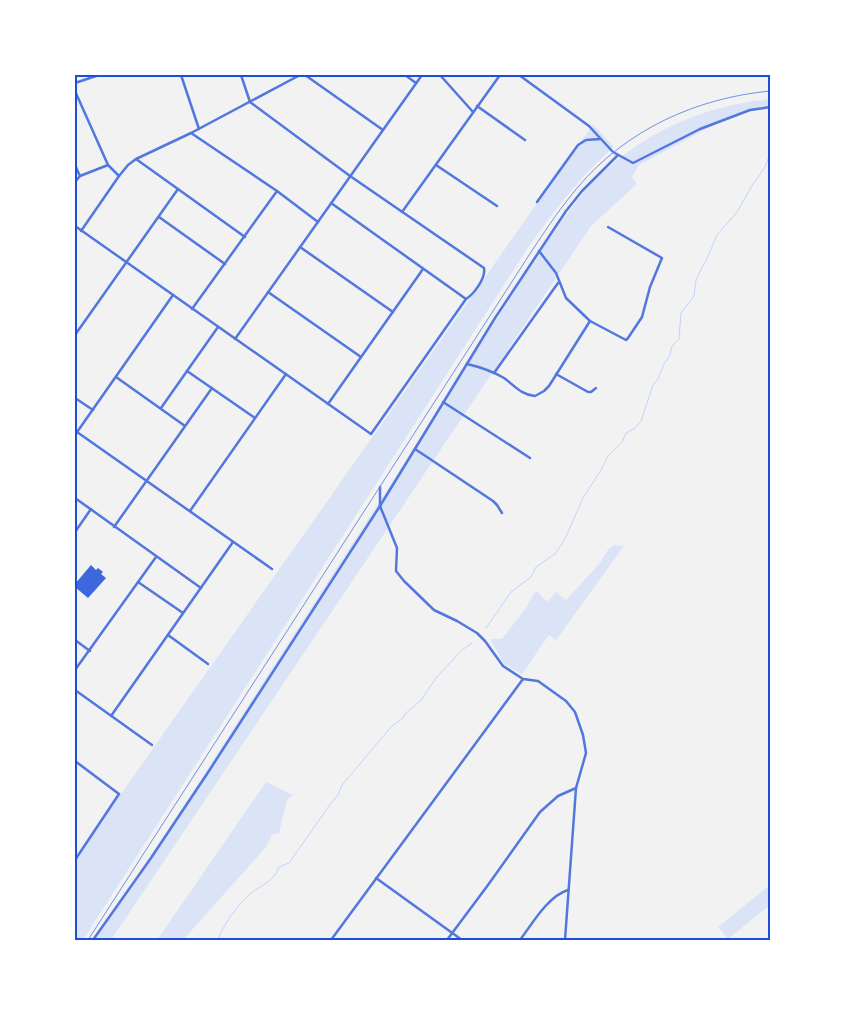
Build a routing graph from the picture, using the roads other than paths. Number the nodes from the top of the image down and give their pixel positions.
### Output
1 (99, 75) edge
2 (181, 75) edge
3 (241, 75) edge
4 (300, 75) edge
5 (305, 75) edge
6 (405, 75) edge
7 (422, 75) edge
8 (440, 75) edge
9 (500, 75) edge
10 (519, 75) edge
11 (75, 83) edge
12 (416, 83) junction
13 (75, 90) edge
14 (250, 102) junction
15 (477, 106) junction
16 (770, 107) edge
17 (473, 112) junction
18 (200, 129) junction
19 (383, 130) junction
20 (191, 133) junction
21 (600, 139) junction
22 (525, 140) dead end
23 (618, 155) junction
24 (136, 159) junction
25 (75, 165) edge
26 (108, 165) junction
27 (436, 165) junction
28 (80, 176) junction
29 (119, 176) junction
30 (350, 176) junction
31 (75, 182) edge
32 (178, 189) junction
33 (277, 191) junction
34 (537, 202) dead end
35 (331, 203) junction
36 (497, 206) dead end
37 (402, 212) junction
38 (159, 216) junction
39 (318, 222) junction
40 (75, 226) edge
41 (608, 227) dead end
42 (81, 230) junction
43 (245, 237) junction
44 (300, 247) junction
45 (539, 251) junction
46 (126, 262) junction
47 (225, 264) junction
48 (424, 269) junction
49 (558, 282) junction
50 (268, 292) junction
51 (173, 295) junction
52 (466, 299) junction
53 (192, 309) junction
54 (393, 312) junction
55 (590, 321) junction
56 (218, 327) junction
57 (76, 333) edge
58 (235, 339) junction
59 (361, 357) junction
60 (467, 364) junction
61 (187, 371) junction
62 (494, 373) junction
63 (286, 374) junction
64 (556, 374) junction
65 (116, 377) junction
66 (212, 388) junction
67 (596, 388) dead end
68 (75, 398) edge
69 (443, 402) junction
70 (328, 404) junction
71 (160, 408) junction
72 (93, 410) junction
73 (255, 418) junction
74 (185, 426) junction
75 (76, 434) edge
76 (415, 449) junction
77 (530, 458) dead end
78 (147, 481) junction
79 (380, 487) dead end
80 (75, 498) edge
81 (380, 506) junction
82 (91, 509) junction
83 (190, 511) junction
84 (502, 513) dead end
85 (114, 527) junction
86 (75, 532) edge
87 (233, 542) junction
88 (156, 556) junction
89 (272, 569) dead end
90 (138, 582) junction
91 (201, 588) junction
92 (183, 613) junction
93 (168, 635) junction
94 (75, 640) edge
95 (90, 651) junction
96 (208, 664) dead end
97 (75, 670) edge
98 (523, 679) junction
99 (75, 690) edge
100 (111, 716) junction
101 (152, 745) dead end
102 (77, 762) edge
103 (75, 768) edge
104 (576, 788) junction
105 (75, 860) edge
106 (376, 878) junction
107 (568, 890) junction
108 (452, 933) junction
109 (93, 940) edge
110 (331, 940) edge
111 (446, 940) edge
112 (462, 940) edge
113 (520, 940) edge
114 (565, 940) edge

1 - 11 street
2 - 18 street
3 - 14 street
4 - 14 street
5 - 19 street
6 - 12 street
7 - 12 street
8 - 17 street
9 - 15 street
10 - 21 street
12 - 19 street
13 - 26 street
14 - 18 street
14 - 30 street
15 - 17 street
15 - 22 street
16 - 23 street
17 - 27 street
18 - 20 street
19 - 30 street
20 - 24 street
20 - 33 street
21 - 23 street
21 - 34 street
23 - 45 street
24 - 29 street
24 - 32 street
25 - 28 street
26 - 28 street
26 - 29 street
27 - 36 street
27 - 37 street
28 - 31 street
29 - 42 street
30 - 35 street
30 - 37 street
32 - 38 street
32 - 43 street
33 - 39 street
33 - 43 street
35 - 39 street
35 - 48 street
37 - 52 street
38 - 46 street
38 - 47 street
39 - 44 street
40 - 42 street
41 - 55 street
42 - 46 street
43 - 47 street
44 - 50 street
44 - 54 street
45 - 49 street
45 - 60 street
46 - 51 street
46 - 57 street
47 - 53 street
48 - 52 street
48 - 54 street
49 - 55 street
49 - 62 street
50 - 58 street
50 - 59 street
51 - 53 street
51 - 65 street
52 - 70 street
53 - 56 street
54 - 59 street
55 - 64 street
56 - 58 street
56 - 61 street
58 - 63 street
59 - 70 street
60 - 62 street
60 - 69 street
61 - 66 street
61 - 71 street
62 - 64 street
63 - 70 street
63 - 73 street
64 - 67 street
65 - 71 street
65 - 72 street
66 - 73 street
66 - 74 street
68 - 72 street
69 - 76 street
69 - 77 street
71 - 74 street
72 - 75 street
73 - 83 street
74 - 78 street
75 - 78 street
76 - 81 street
76 - 84 street
78 - 83 street
78 - 85 street
79 - 81 street
80 - 82 street
81 - 98 street
81 - 109 street
82 - 85 street
82 - 86 street
83 - 87 street
85 - 88 street
87 - 89 street
87 - 91 street
88 - 90 street
88 - 91 street
90 - 92 street
90 - 95 street
91 - 92 street
92 - 93 street
93 - 96 street
93 - 100 street
94 - 95 street
95 - 97 street
98 - 104 street
98 - 106 street
99 - 100 street
100 - 101 street
102 - 103 street
102 - 105 street
104 - 107 street
104 - 108 street
106 - 108 street
106 - 110 street
107 - 113 street
107 - 114 street
108 - 111 street
108 - 112 street

